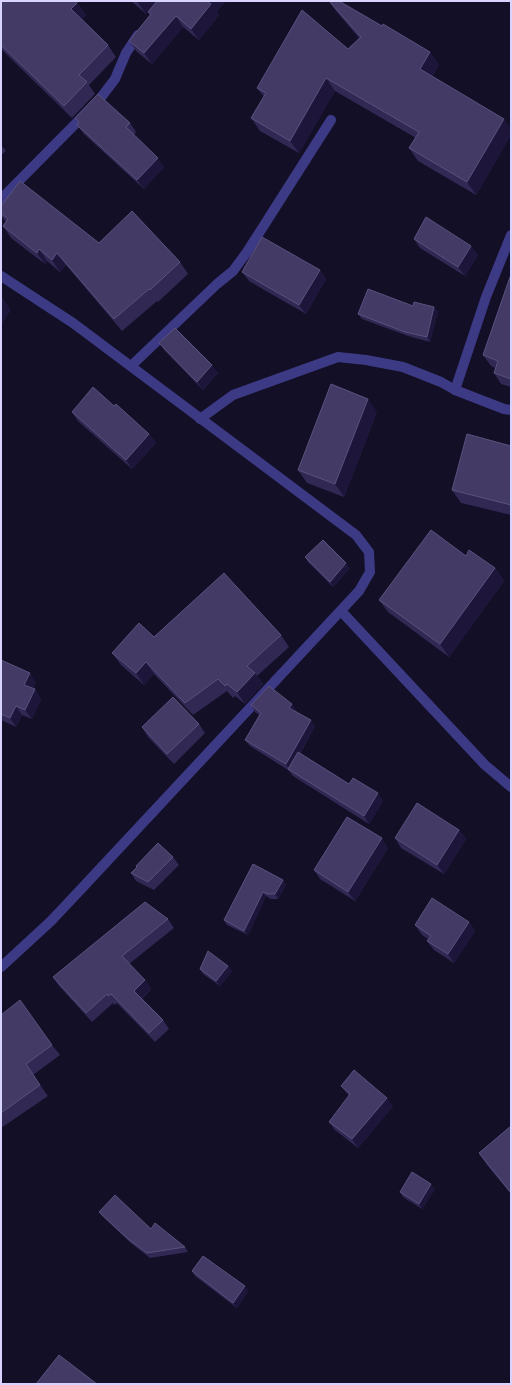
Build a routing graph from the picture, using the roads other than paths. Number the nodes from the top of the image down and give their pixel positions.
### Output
1 (143, 27) edge
2 (331, 120) dead end
3 (1, 199) edge
4 (511, 234) edge
5 (1, 276) edge
6 (131, 366) junction
7 (455, 390) junction
8 (511, 410) edge
9 (200, 419) junction
10 (341, 611) junction
11 (511, 787) edge
12 (1, 967) edge

1 - 3 street
2 - 6 street
4 - 7 street
5 - 6 street
6 - 9 street
7 - 8 street
7 - 9 street
9 - 10 street
10 - 11 street
10 - 12 street

